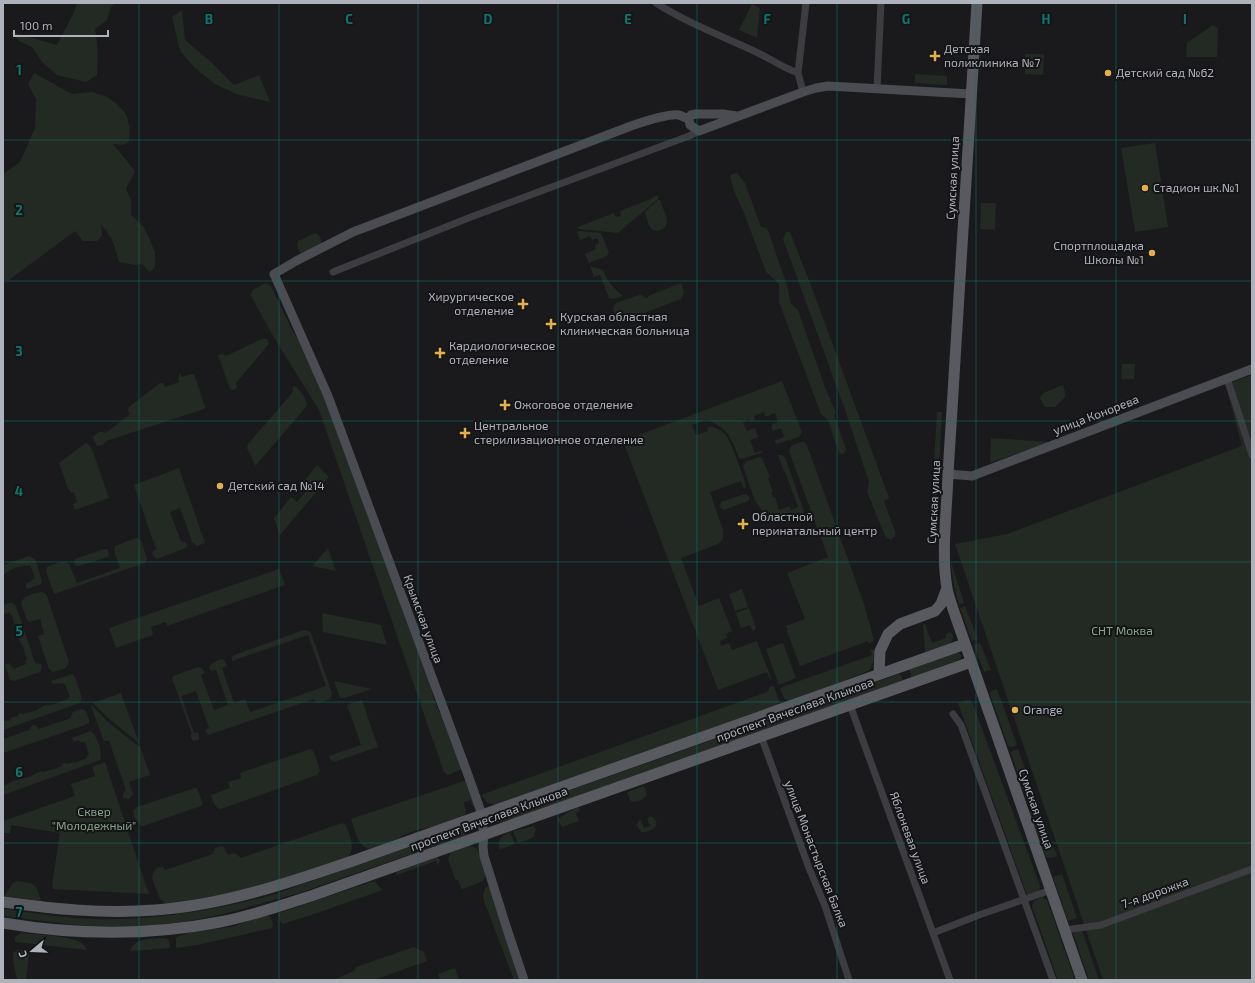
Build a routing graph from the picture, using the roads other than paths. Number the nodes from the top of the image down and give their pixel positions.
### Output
1 (656, 3) edge
2 (806, 3) edge
3 (881, 3) edge
4 (977, 3) edge
5 (798, 73) junction
6 (877, 88) junction
7 (803, 92) junction
8 (971, 94) junction
9 (738, 117) junction
10 (689, 119) junction
11 (699, 131) junction
12 (332, 272) dead end
13 (1252, 370) edge
14 (1227, 379) junction
15 (1252, 455) edge
16 (948, 474) junction
17 (947, 588) junction
18 (965, 644) junction
19 (971, 662) junction
20 (893, 670) junction
21 (879, 674) junction
22 (901, 686) junction
23 (850, 705) junction
24 (953, 714) dead end
25 (761, 736) junction
26 (497, 810) junction
27 (481, 816) junction
28 (465, 821) junction
29 (503, 827) junction
30 (484, 834) junction
31 (470, 839) junction
32 (1252, 869) edge
33 (1051, 890) junction
34 (1024, 899) junction
35 (3, 902) edge
36 (3, 923) edge
37 (1065, 930) junction
38 (933, 933) junction
39 (524, 980) edge
40 (849, 980) edge
41 (950, 980) edge
42 (1053, 980) edge
43 (1082, 980) edge

1 - 5 street
2 - 5 street
3 - 6 street
4 - 8 main road, Сумская улица
5 - 7 street
6 - 7 street
6 - 8 street
7 - 9 street
8 - 16 main road, Сумская улица
9 - 10 street
9 - 11 street
10 - 11 street
10 - 27 street, Крымская улица
11 - 12 street
13 - 14 street, улица Конорева
14 - 15 street
14 - 16 street, улица Конорева
16 - 17 main road, Сумская улица
17 - 18 main road, Сумская улица
17 - 21 main road
18 - 19 main road, Сумская улица
18 - 20 main road, проспект Вячеслава Клыкова
19 - 22 main road, проспект Вячеслава Клыкова
19 - 33 main road, Сумская улица
20 - 21 main road, проспект Вячеслава Клыкова
20 - 22 main road
21 - 26 main road, проспект Вячеслава Клыкова
22 - 23 main road, проспект Вячеслава Клыкова
23 - 25 main road, проспект Вячеслава Клыкова
23 - 38 street, Яблоневая улица
24 - 34 street
25 - 29 main road, проспект Вячеслава Клыкова
25 - 40 street, улица Монастырская Балка
26 - 27 main road, проспект Вячеслава Клыкова
26 - 29 main road
27 - 28 main road, проспект Вячеслава Клыкова
27 - 30 street, Крымская улица
28 - 31 main road
28 - 35 main road, проспект Вячеслава Клыкова
29 - 30 main road, проспект Вячеслава Клыкова
30 - 31 main road, проспект Вячеслава Клыкова
30 - 39 street, Крымская улица
31 - 36 main road, проспект Вячеслава Клыкова
32 - 37 street, 7-я дорожка
33 - 34 street
33 - 37 main road, Сумская улица
34 - 38 street
34 - 42 street
37 - 43 main road, Сумская улица
38 - 41 street, Яблоневая улица

